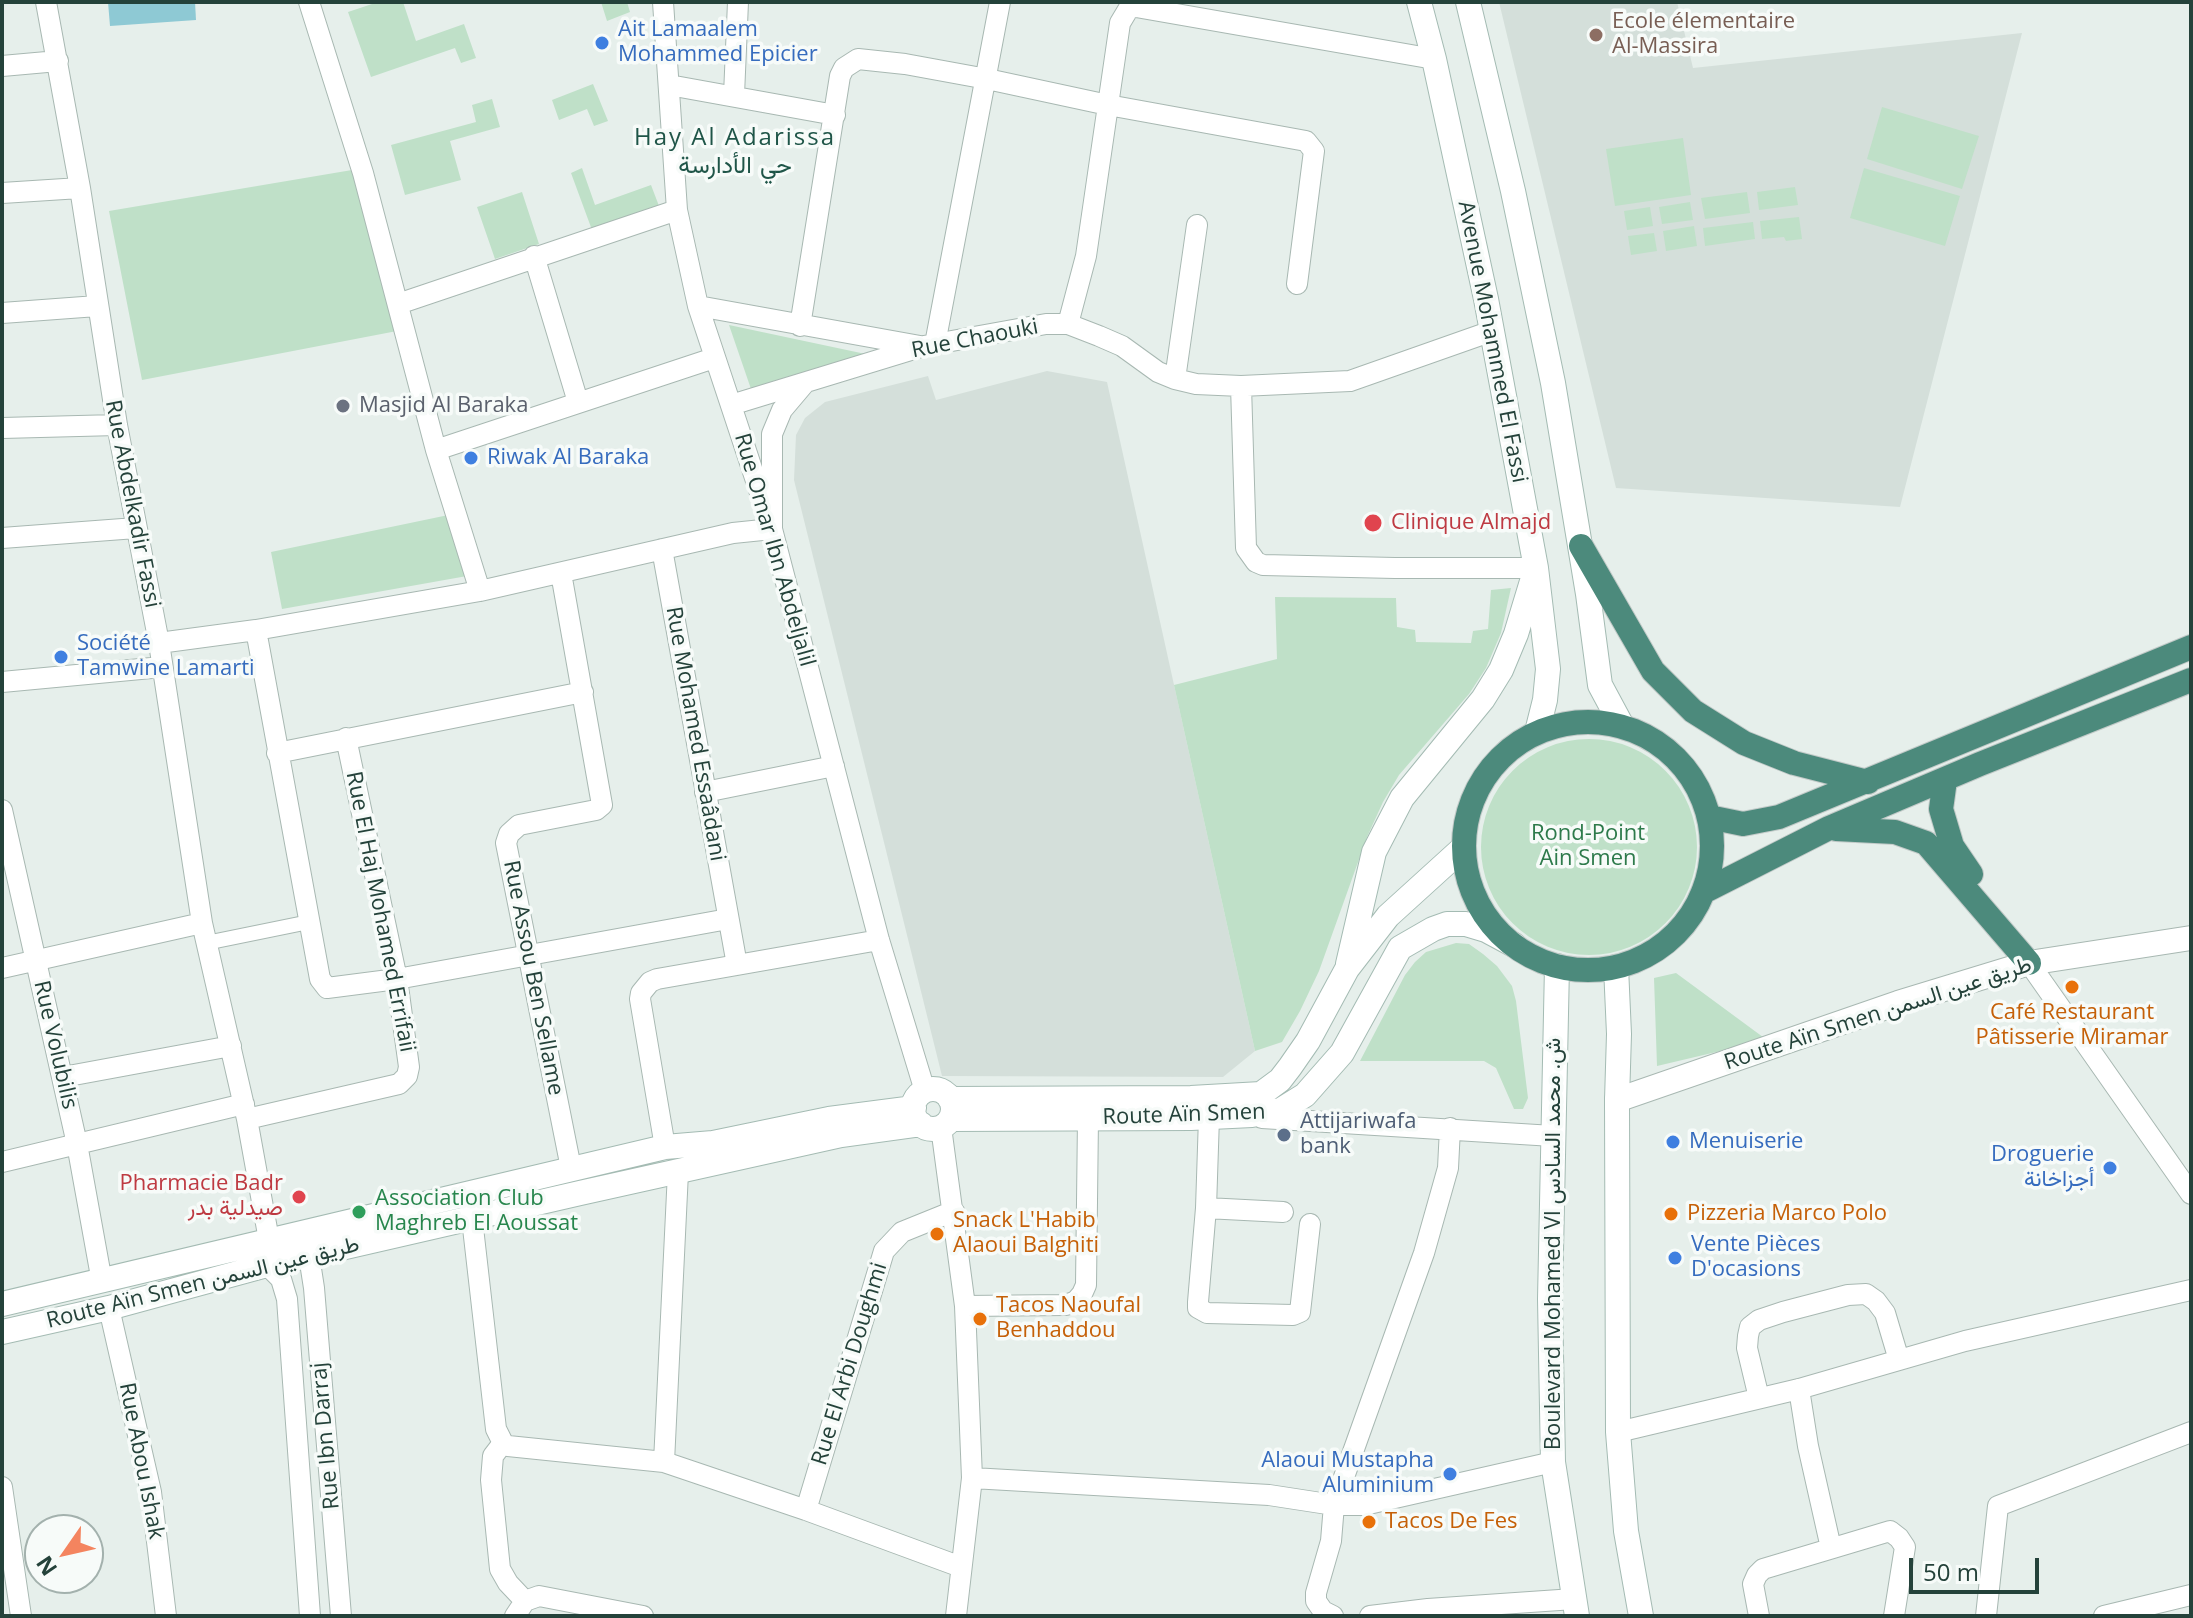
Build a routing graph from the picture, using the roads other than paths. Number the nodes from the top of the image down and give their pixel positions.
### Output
1 (46, 2) edge
2 (309, 2) edge
3 (663, 2) edge
4 (738, 2) edge
5 (1000, 2) edge
6 (1419, 2) edge
7 (1468, 2) edge
8 (1434, 59) junction
9 (58, 61) junction
10 (2, 66) edge
11 (987, 79) junction
12 (669, 85) junction
13 (734, 95) junction
14 (1108, 105) junction
15 (835, 115) junction
16 (80, 188) junction
17 (2, 193) edge
18 (677, 210) junction
19 (1197, 225) dead end
20 (534, 256) junction
21 (1297, 284) dead end
22 (398, 304) junction
23 (97, 306) junction
24 (698, 306) junction
25 (2, 313) edge
26 (1068, 324) junction
27 (800, 326) junction
28 (1492, 331) junction
29 (929, 345) junction
30 (714, 358) junction
31 (1175, 379) junction
32 (804, 384) junction
33 (1241, 386) junction
34 (578, 402) junction
35 (731, 405) junction
36 (117, 425) junction
37 (2, 428) edge
38 (436, 450) junction
39 (136, 528) junction
40 (772, 529) junction
41 (2, 538) edge
42 (1581, 546) junction
43 (662, 549) junction
44 (1536, 568) junction
45 (561, 573) junction
46 (480, 591) junction
47 (256, 630) junction
48 (159, 643) junction
49 (2191, 647) edge
50 (162, 667) junction
51 (2191, 680) edge
52 (2, 682) edge
53 (583, 692) junction
54 (1622, 726) junction
55 (1537, 732) junction
56 (346, 738) junction
57 (277, 753) junction
58 (834, 766) junction
59 (1945, 780) junction
60 (1868, 782) junction
61 (705, 792) junction
62 (3, 815) edge
63 (1709, 817) junction
64 (1829, 828) junction
65 (1464, 847) junction
66 (1703, 892) junction
67 (728, 919) junction
68 (309, 922) junction
69 (204, 933) junction
70 (2191, 938) edge
71 (879, 940) junction
72 (1514, 945) junction
73 (528, 956) junction
74 (36, 961) junction
75 (2029, 963) junction
76 (737, 965) junction
77 (1557, 966) junction
78 (1616, 967) junction
79 (2, 968) edge
80 (1347, 969) junction
81 (397, 979) junction
82 (231, 1046) junction
83 (63, 1077) junction
84 (1617, 1100) junction
85 (934, 1111) junction
86 (246, 1112) junction
87 (1219, 1117) junction
88 (1088, 1118) junction
89 (1450, 1128) junction
90 (1553, 1136) junction
91 (77, 1144) junction
92 (665, 1147) junction
93 (2, 1162) edge
94 (571, 1168) junction
95 (678, 1172) junction
96 (2191, 1194) edge
97 (1206, 1208) junction
98 (954, 1211) junction
99 (1283, 1212) dead end
100 (472, 1219) junction
101 (1310, 1224) dead end
102 (269, 1240) junction
103 (309, 1256) junction
104 (267, 1265) junction
105 (102, 1282) junction
106 (2191, 1290) edge
107 (2, 1304) edge
108 (965, 1306) junction
109 (109, 1308) junction
110 (2, 1332) edge
111 (1899, 1360) junction
112 (1799, 1389) junction
113 (323, 1395) junction
114 (294, 1398) junction
115 (1759, 1398) junction
116 (1618, 1432) junction
117 (2191, 1432) edge
118 (506, 1445) junction
119 (664, 1462) junction
120 (1553, 1462) junction
121 (972, 1478) junction
122 (2, 1487) edge
123 (1334, 1505) junction
124 (806, 1510) junction
125 (1831, 1548) junction
126 (961, 1567) junction
127 (10, 1580) edge
128 (2191, 1595) edge
129 (520, 1608) edge
130 (1576, 1608) edge
131 (21, 1616) edge
132 (166, 1616) edge
133 (310, 1616) edge
134 (341, 1616) edge
135 (643, 1616) edge
136 (956, 1616) edge
137 (1333, 1616) edge
138 (1370, 1616) edge
139 (1641, 1616) edge
140 (1759, 1616) edge
141 (1894, 1616) edge
142 (1986, 1616) edge
143 (2104, 1616) edge

1 - 9 street, Rue Abdelkadir Fassi
2 - 22 street
3 - 12 street, Rue Omar Ibn Abdeljalil
4 - 13 street
5 - 11 street
6 - 8 main road, Avenue Mohammed El Fassi
7 - 42 main road
8 - 14 street
8 - 28 main road, Avenue Mohammed El Fassi
9 - 10 street
9 - 16 street, Rue Abdelkadir Fassi
11 - 14 street
11 - 15 street
11 - 29 street
12 - 13 street
12 - 18 street, Rue Omar Ibn Abdeljalil
13 - 15 street
14 - 21 street
14 - 26 street
15 - 27 street
16 - 17 street
16 - 23 street, Rue Abdelkadir Fassi
18 - 20 street
18 - 24 street, Rue Omar Ibn Abdeljalil
19 - 31 street
20 - 22 street
20 - 34 street
22 - 38 street
23 - 25 street
23 - 36 street, Rue Abdelkadir Fassi
24 - 27 street
24 - 30 street, Rue Omar Ibn Abdeljalil
26 - 29 street, Rue Chaouki
26 - 31 street, Rue Chaouki
27 - 29 street
28 - 33 street, Rue Chaouki
28 - 44 main road, Avenue Mohammed El Fassi
29 - 32 street, Rue Chaouki
30 - 34 street
30 - 35 street, Rue Omar Ibn Abdeljalil
31 - 33 street, Rue Chaouki
32 - 35 street, Rue Chaouki
32 - 40 street
33 - 44 street
34 - 38 street
35 - 40 street, Rue Omar Ibn Abdeljalil
36 - 37 street
36 - 39 street, Rue Abdelkadir Fassi
38 - 46 street
39 - 41 street
39 - 48 street, Rue Abdelkadir Fassi
40 - 43 street
40 - 58 street, Rue Omar Ibn Abdeljalil
42 - 54 main road
42 - 60 highway
43 - 45 street
43 - 61 street, Rue Mohamed Essaâdani
44 - 55 main road, Avenue Mohammed El Fassi
44 - 80 main road
45 - 46 street
45 - 53 street, Rue Assou Ben Sellame
46 - 47 street
47 - 48 street
47 - 57 street
48 - 50 street, Rue Abdelkadir Fassi
49 - 60 highway
50 - 52 street
50 - 69 street, Rue Abdelkadir Fassi
51 - 59 highway
53 - 56 street
53 - 73 street, Rue Assou Ben Sellame
54 - 55 highway
54 - 63 highway
55 - 65 highway
56 - 57 street
56 - 81 street, Rue El Haj Mohamed Errifaii
57 - 68 street
58 - 61 street
58 - 71 street, Rue Omar Ibn Abdeljalil
59 - 64 highway
59 - 75 highway
60 - 63 highway
61 - 67 street, Rue Mohamed Essaâdani
62 - 74 street, Rue Volubilis
63 - 66 highway
64 - 66 highway
64 - 75 highway
65 - 72 highway
65 - 80 main road, Route Aïn Smen
66 - 78 highway
67 - 73 street
67 - 76 street, Rue Mohamed Essaâdani
68 - 69 street
68 - 81 street
69 - 74 street
69 - 82 street, Rue Abdelkadir Fassi
70 - 75 main road, Route Aïn Smen طريق عين السمن
71 - 76 street
71 - 85 street, Rue Omar Ibn Abdeljalil
72 - 77 highway
72 - 87 main road, Route Aïn Smen
73 - 81 street
73 - 94 street, Rue Assou Ben Sellame
74 - 79 street
74 - 83 street, Rue Volubilis
75 - 84 main road, Route Aïn Smen طريق عين السمن
75 - 96 street
76 - 92 street
77 - 78 highway
77 - 90 main road, Boulevard Mohamed VI ش. محمد السادس
78 - 84 main road
80 - 85 main road, Route Aïn Smen
81 - 86 street, Rue El Haj Mohamed Errifaii
82 - 83 street
82 - 86 street, Rue Abdelkadir Fassi
83 - 91 street, Rue Volubilis
84 - 116 main road
85 - 88 main road, Route Aïn Smen
85 - 92 main road, Route Aïn Smen طريق عين السمن
85 - 95 main road, Route Aïn Smen طريق عين السمن
85 - 98 street, Rue Omar Ibn Abdeljalil
86 - 91 street
86 - 102 street, Rue Abdelkadir Fassi
87 - 88 main road, Route Aïn Smen
87 - 89 street
87 - 97 street
88 - 108 street
89 - 90 street
89 - 123 street
90 - 120 main road, Boulevard Mohamed VI ش. محمد السادس
91 - 93 street
91 - 105 street, Rue Volubilis
92 - 94 main road, Route Aïn Smen طريق عين السمن
94 - 102 main road, Route Aïn Smen طريق عين السمن
95 - 100 main road, Route Aïn Smen طريق عين السمن
95 - 119 street
97 - 99 street
97 - 101 street
98 - 108 street, Rue Omar Ibn Abdeljalil
98 - 124 street, Rue El Arbi Doughmi
100 - 103 main road, Route Aïn Smen طريق عين السمن
100 - 118 street
102 - 105 main road, Route Aïn Smen طريق عين السمن
103 - 104 main road, Route Aïn Smen طريق عين السمن
103 - 113 street, Rue Ibn Darraj
104 - 109 main road, Route Aïn Smen طريق عين السمن
104 - 114 street, Rue Ibn Darraj
105 - 107 main road, Route Aïn Smen طريق عين السمن
106 - 111 street
108 - 121 street, Rue Omar Ibn Abdeljalil
109 - 110 main road, Route Aïn Smen طريق عين السمن
109 - 132 street, Rue Abou Ishak
111 - 112 street
111 - 115 street
112 - 115 street
112 - 125 street
113 - 114 street
113 - 134 street, Rue Ibn Darraj
114 - 133 street, Rue Ibn Darraj
115 - 116 street
116 - 139 main road
117 - 142 street
118 - 119 street
118 - 129 street
119 - 124 street
120 - 123 street
120 - 130 main road, Boulevard Mohamed VI ش. محمد السادس
121 - 123 street
121 - 126 street, Rue Omar Ibn Abdeljalil
122 - 127 street
123 - 137 street
124 - 126 street
125 - 140 street
125 - 141 street
126 - 136 street, Rue Omar Ibn Abdeljalil
127 - 131 street
128 - 143 street
129 - 135 street
130 - 138 street

